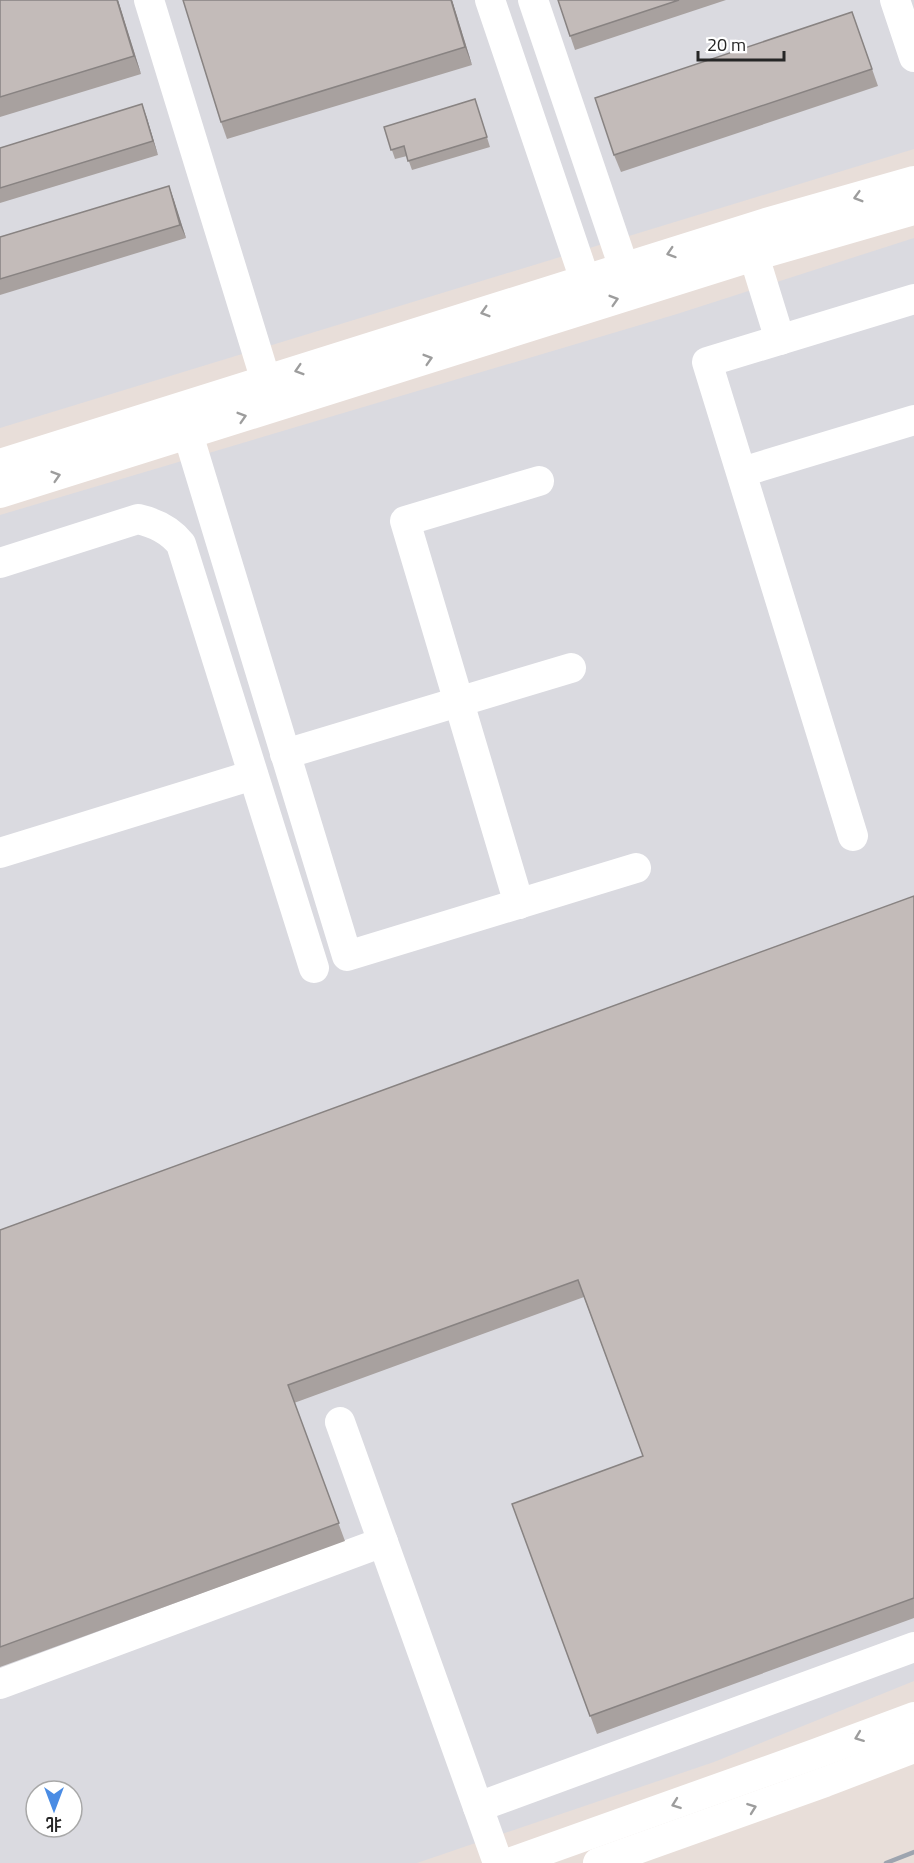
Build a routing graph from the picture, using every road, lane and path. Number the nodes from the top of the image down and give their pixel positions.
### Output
1 (149, 0) edge
2 (490, 0) edge
3 (533, 0) edge
4 (895, 0) edge
5 (914, 57) edge
6 (914, 181) edge
7 (914, 210) edge
8 (754, 256) junction
9 (624, 268) junction
10 (585, 280) junction
11 (914, 299) edge
12 (780, 340) junction
13 (266, 381) junction
14 (914, 420) edge
15 (188, 434) junction
16 (0, 464) edge
17 (742, 472) junction
18 (539, 481) dead end
19 (0, 493) edge
20 (0, 563) edge
21 (571, 668) dead end
22 (459, 702) junction
23 (285, 754) junction
24 (253, 775) junction
25 (853, 836) dead end
26 (0, 853) edge
27 (636, 868) dead end
28 (519, 904) junction
29 (314, 968) dead end
30 (340, 1422) dead end
31 (383, 1542) junction
32 (914, 1647) edge
33 (0, 1684) edge
34 (914, 1717) edge
35 (914, 1748) edge
36 (478, 1807) junction
37 (498, 1863) edge
38 (509, 1863) edge
39 (598, 1863) edge

1 - 13 street
2 - 10 street
3 - 9 street
4 - 5 street
6 -> 9 street
7 - 8 street
8 - 12 street
15 -> 8 street
9 - 10 street
10 -> 13 street
11 - 12 street
12 - 17 street
13 - 16 street
14 - 17 street
19 -> 15 street
15 - 23 street
17 - 25 street
18 - 22 street
20 - 24 street
21 - 22 street
22 - 23 street
22 - 28 street
23 - 28 street
24 - 26 street
24 - 29 street
27 - 28 street
30 - 31 street
31 - 33 street
31 - 36 street
32 - 36 street
34 -> 38 street
39 -> 35 street
36 - 37 street

